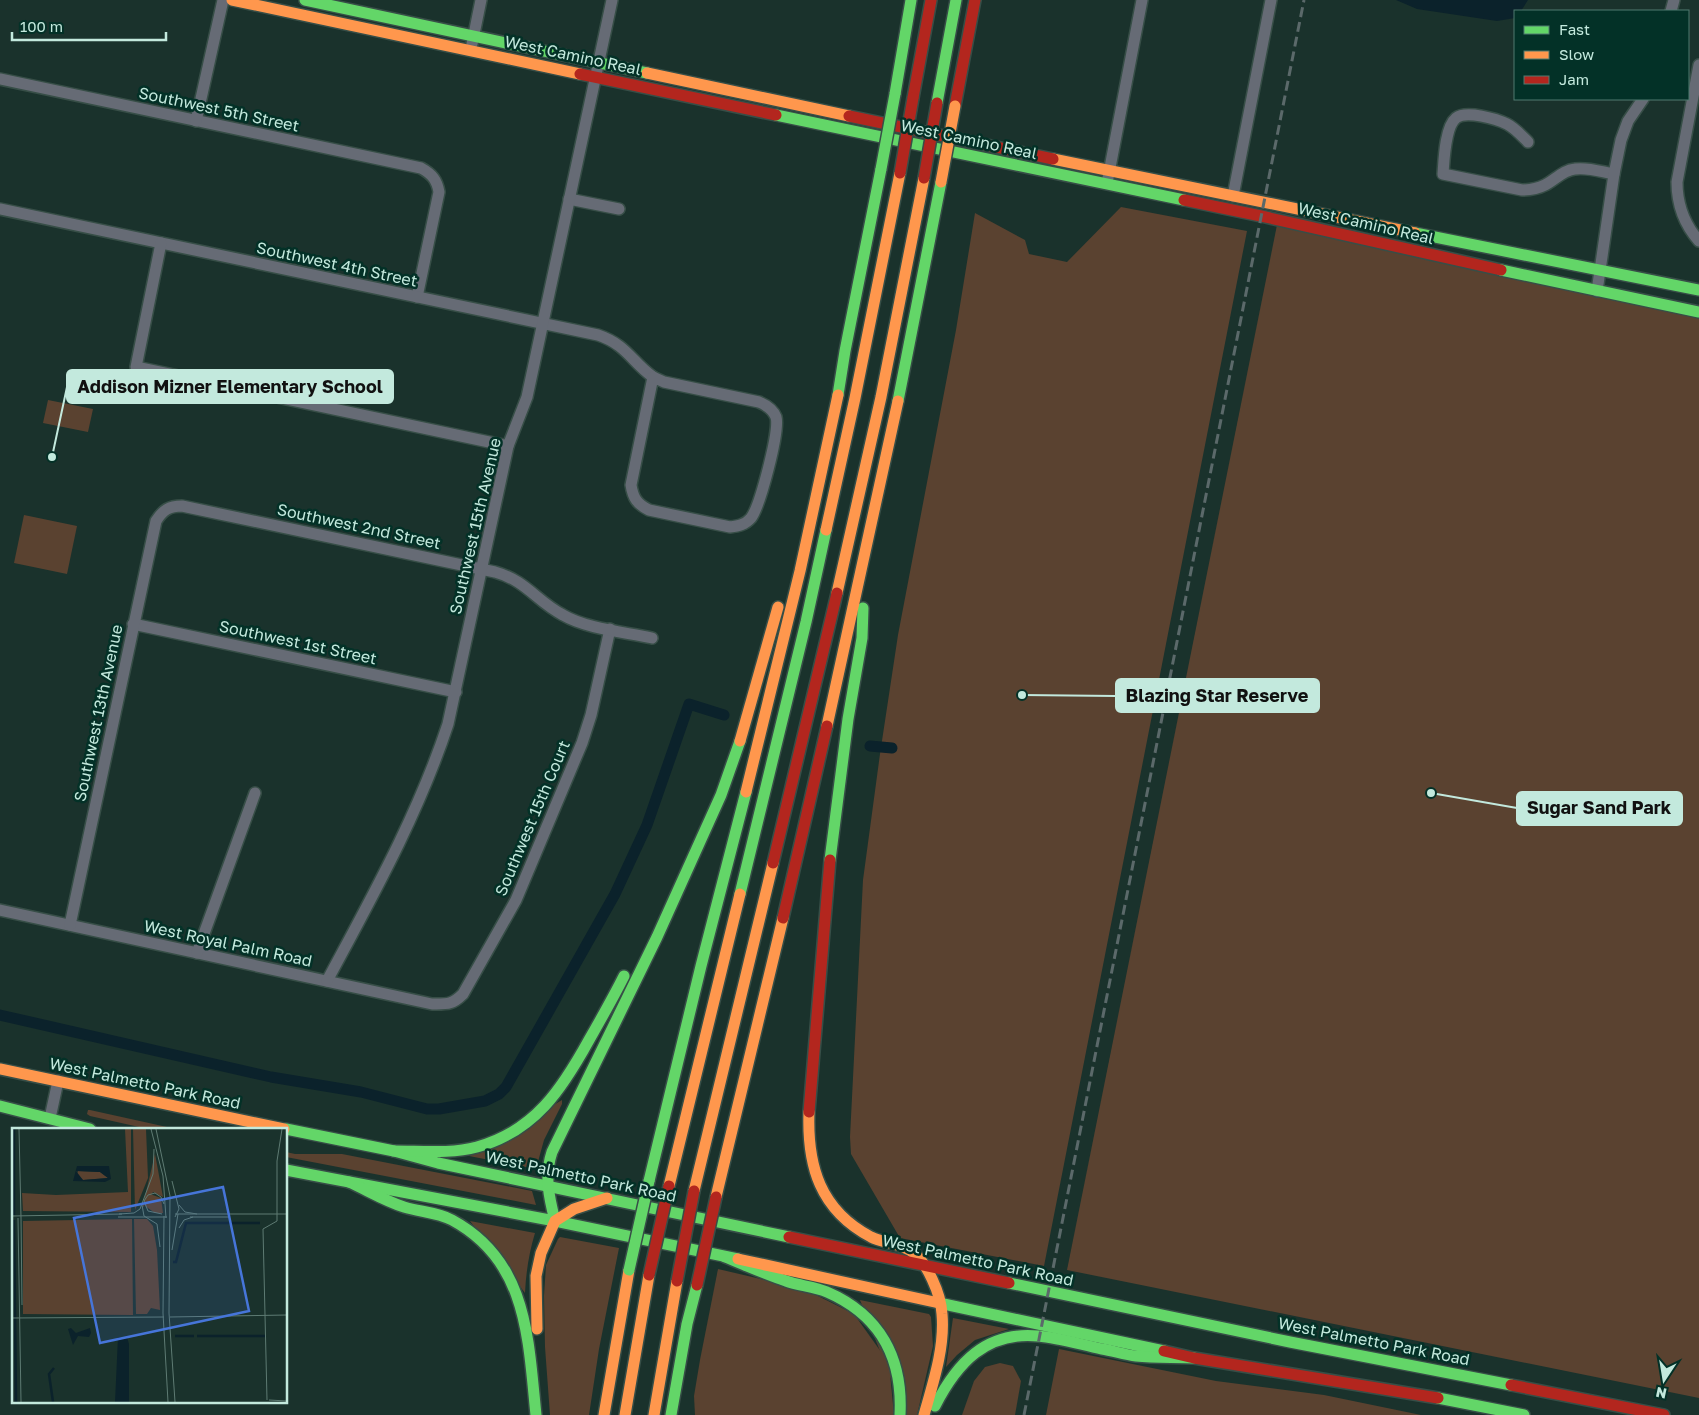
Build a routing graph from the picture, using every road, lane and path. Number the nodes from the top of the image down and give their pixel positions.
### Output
1 (223, 0) edge
2 (232, 0) edge
3 (305, 0) edge
4 (481, 0) edge
5 (612, 0) edge
6 (911, 0) edge
7 (931, 0) edge
8 (956, 0) edge
9 (974, 0) edge
10 (1142, 0) edge
11 (1271, 0) edge
12 (474, 36) junction
13 (471, 50) junction
14 (599, 62) junction
15 (1699, 65) edge
16 (596, 77) junction
17 (0, 79) edge
18 (1642, 100) edge
19 (196, 121) junction
20 (1528, 142) dead end
21 (1109, 171) junction
22 (1614, 174) junction
23 (1107, 185) junction
24 (1233, 196) junction
25 (569, 199) junction
26 (0, 209) edge
27 (619, 209) dead end
28 (1699, 241) edge
29 (161, 243) junction
30 (1601, 270) junction
31 (1699, 290) edge
32 (1597, 291) junction
33 (417, 297) junction
34 (1699, 312) edge
35 (543, 324) junction
36 (845, 351) junction
37 (654, 377) junction
38 (508, 446) junction
39 (164, 510) joint
40 (792, 553) dead end
41 (864, 561) junction
42 (482, 569) junction
43 (780, 597) dead end
44 (134, 624) junction
45 (610, 629) junction
46 (652, 638) dead end
47 (456, 692) junction
48 (255, 793) dead end
49 (677, 893) junction
50 (0, 910) edge
51 (70, 926) junction
52 (197, 953) junction
53 (327, 981) junction
54 (450, 1004) joint
55 (0, 1068) edge
56 (58, 1081) junction
57 (0, 1106) edge
58 (50, 1118) junction
59 (86, 1128) edge
60 (280, 1128) edge
61 (288, 1130) edge
62 (394, 1151) junction
63 (288, 1170) edge
64 (349, 1182) junction
65 (547, 1186) junction
66 (607, 1198) junction
67 (555, 1221) junction
68 (725, 1257) junction
69 (923, 1265) junction
70 (646, 1274) junction
71 (697, 1286) junction
72 (941, 1303) junction
73 (672, 1306) junction
74 (1194, 1358) junction
75 (607, 1393) junction
76 (685, 1397) dead end
77 (1656, 1414) edge
78 (536, 1415) edge
79 (540, 1415) edge
80 (604, 1415) edge
81 (626, 1415) edge
82 (654, 1415) edge
83 (670, 1415) edge
84 (900, 1415) edge
85 (924, 1415) edge
86 (931, 1415) edge
87 (1524, 1415) edge

1 - 19 street
2 - 13 main road, West Camino Real
3 - 12 main road, West Camino Real
4 - 12 street
5 - 14 street, Southwest 15th Avenue
6 - 36 main road, bridge
7 - 70 main road, bridge
8 - 73 main road, bridge
9 - 41 main road, bridge
10 - 21 street
11 - 24 street
12 - 13 street
12 - 14 main road, West Camino Real
13 - 16 main road, West Camino Real
14 - 16 street, Southwest 15th Avenue
14 - 21 main road, West Camino Real
15 - 28 street
16 - 23 main road, West Camino Real
16 - 25 street, Southwest 15th Avenue
17 - 19 street, Southwest 5th Street
18 - 22 street
19 - 33 street, Southwest 5th Street
20 - 22 street
21 - 23 street
21 - 24 main road, West Camino Real
22 - 30 street
23 - 32 main road, West Camino Real
24 - 30 main road, West Camino Real
25 - 27 street
25 - 35 street, Southwest 15th Avenue
26 - 29 street, Southwest 4th Street
29 - 33 street, Southwest 4th Street
29 - 38 street
30 - 31 main road, West Camino Real
30 - 32 street
32 - 34 main road, West Camino Real
33 - 35 street, Southwest 4th Street
35 - 37 street, Southwest 4th Street
35 - 38 street, Southwest 15th Avenue
36 - 40 main road
36 - 75 main road, bridge
37 - 37 street
38 - 42 street, Southwest 15th Avenue
39 - 42 street, Southwest 2nd Street
39 - 44 street, Southwest 13th Avenue
41 - 69 main road
41 - 71 main road, bridge
42 - 45 street, Southwest 2nd Street
42 - 47 street, Southwest 15th Avenue
43 - 49 main road
44 - 47 street, Southwest 1st Street
44 - 51 street, Southwest 13th Avenue
45 - 46 street, Southwest 2nd Street
45 - 54 street, Southwest 15th Court
47 - 53 street, Southwest 15th Avenue
48 - 52 street
49 - 62 main road
49 - 65 main road
50 - 51 street, West Royal Palm Road
51 - 52 street, West Royal Palm Road
52 - 53 street, West Royal Palm Road
53 - 54 street, West Royal Palm Road
55 - 56 main road, West Palmetto Park Road
56 - 58 street
56 - 60 main road, West Palmetto Park Road
57 - 58 main road
58 - 59 main road
61 - 62 main road, West Palmetto Park Road
62 - 65 main road, West Palmetto Park Road
63 - 64 main road
64 - 67 main road
64 - 78 main road
65 - 66 main road, West Palmetto Park Road
65 - 67 main road
66 - 67 main road
66 - 69 main road, West Palmetto Park Road
67 - 68 main road
67 - 79 main road
68 - 72 main road
68 - 84 main road
69 - 72 main road
69 - 77 main road, West Palmetto Park Road
70 - 75 main road
70 - 81 main road
71 - 76 main road
71 - 83 main road
72 - 74 main road
72 - 85 main road
73 - 82 main road
73 - 83 main road
74 - 86 main road
74 - 87 main road
75 - 80 main road

